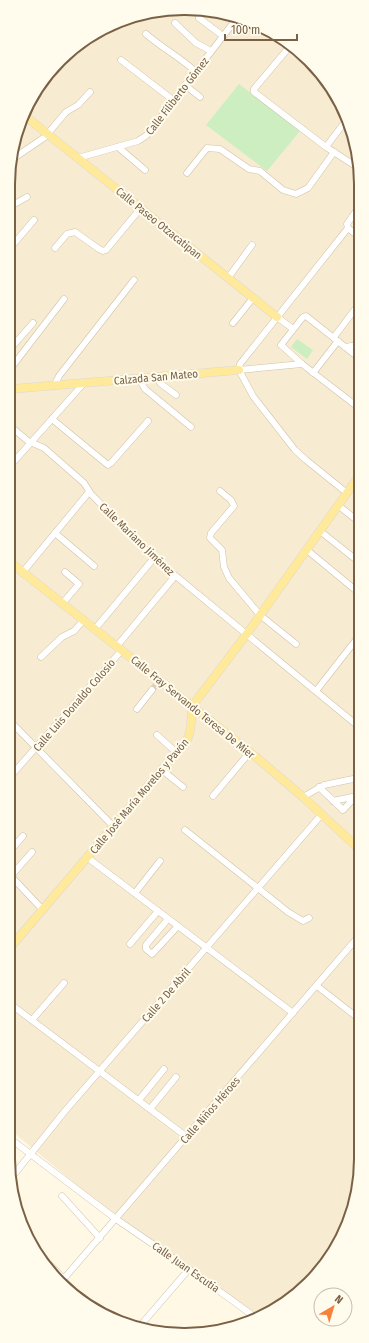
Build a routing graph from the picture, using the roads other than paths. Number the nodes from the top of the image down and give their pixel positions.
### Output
1 (199, 18) dead end
2 (233, 22) edge
3 (175, 23) dead end
4 (146, 34) dead end
5 (223, 36) junction
6 (287, 49) edge
7 (211, 52) junction
8 (121, 60) dead end
9 (196, 72) junction
10 (185, 85) junction
11 (90, 92) dead end
12 (200, 97) dead end
13 (174, 100) junction
14 (28, 119) edge
15 (343, 125) edge
16 (48, 134) junction
17 (118, 147) junction
18 (326, 147) junction
19 (334, 152) junction
20 (17, 156) edge
21 (78, 158) junction
22 (353, 164) edge
23 (145, 170) dead end
24 (187, 173) dead end
25 (27, 197) dead end
26 (15, 204) edge
27 (140, 209) junction
28 (354, 214) edge
29 (34, 220) dead end
30 (348, 228) junction
31 (354, 233) edge
32 (15, 242) edge
33 (252, 245) dead end
34 (55, 248) dead end
35 (228, 278) junction
36 (134, 280) dead end
37 (253, 298) junction
38 (64, 299) dead end
39 (354, 312) edge
40 (277, 317) junction
41 (33, 323) dead end
42 (233, 323) dead end
43 (293, 329) junction
44 (336, 339) junction
45 (15, 343) edge
46 (354, 346) edge
47 (346, 347) junction
48 (354, 354) edge
49 (15, 361) edge
50 (302, 364) junction
51 (239, 370) junction
52 (313, 373) junction
53 (157, 377) junction
54 (139, 379) junction
55 (84, 383) junction
56 (54, 386) junction
57 (15, 389) edge
58 (176, 395) dead end
59 (354, 404) edge
60 (52, 419) junction
61 (148, 421) dead end
62 (191, 427) dead end
63 (15, 430) edge
64 (32, 442) junction
65 (15, 461) edge
66 (354, 483) edge
67 (220, 491) dead end
68 (89, 492) junction
69 (347, 493) junction
70 (339, 506) junction
71 (354, 518) edge
72 (320, 531) junction
73 (55, 533) junction
74 (307, 550) junction
75 (154, 558) junction
76 (354, 558) edge
77 (94, 566) dead end
78 (15, 567) edge
79 (65, 572) dead end
80 (22, 573) junction
81 (175, 576) junction
82 (354, 589) edge
83 (62, 604) junction
84 (260, 615) junction
85 (84, 620) junction
86 (95, 629) junction
87 (246, 635) junction
88 (354, 642) edge
89 (296, 644) dead end
90 (119, 648) junction
91 (41, 657) dead end
92 (152, 690) tunnel mouth
93 (316, 691) junction
94 (193, 705) junction
95 (137, 709) dead end
96 (354, 723) edge
97 (15, 725) edge
98 (157, 735) dead end
99 (36, 748) junction
100 (250, 752) junction
101 (177, 753) junction
102 (162, 770) junction
103 (15, 771) edge
104 (354, 779) edge
105 (183, 787) dead end
106 (319, 787) junction
107 (213, 796) dead end
108 (303, 797) junction
109 (354, 797) edge
110 (354, 799) edge
111 (333, 801) junction
112 (322, 814) junction
113 (114, 826) junction
114 (185, 830) dead end
115 (23, 836) dead end
116 (354, 844) edge
117 (15, 845) edge
118 (32, 852) dead end
119 (88, 858) junction
120 (160, 861) dead end
121 (15, 870) edge
122 (15, 880) edge
123 (258, 888) junction
124 (135, 893) junction
125 (42, 908) junction
126 (158, 911) junction
127 (309, 918) dead end
128 (168, 919) junction
129 (178, 926) junction
130 (15, 942) edge
131 (354, 942) edge
132 (130, 944) dead end
133 (207, 948) junction
134 (64, 983) dead end
135 (316, 986) junction
136 (15, 1008) edge
137 (293, 1013) junction
138 (354, 1015) edge
139 (32, 1020) junction
140 (164, 1069) dead end
141 (101, 1071) junction
142 (176, 1077) dead end
143 (139, 1100) junction
144 (150, 1109) junction
145 (187, 1137) junction
146 (15, 1143) edge
147 (29, 1154) junction
148 (15, 1173) edge
149 (62, 1196) dead end
150 (116, 1219) junction
151 (100, 1238) junction
152 (189, 1268) junction
153 (65, 1278) edge
154 (251, 1314) edge
155 (143, 1323) edge

1 - 5 street
2 - 5 street, Calle Filiberto Gómez
3 - 7 street
4 - 9 street
5 - 7 street, Calle Filiberto Gómez
6 - 18 street
7 - 9 street, Calle Filiberto Gómez
8 - 13 street
9 - 10 street, Calle Filiberto Gómez
10 - 12 street
10 - 13 street, Calle Filiberto Gómez
11 - 16 street
13 - 17 street, Calle Filiberto Gómez
14 - 16 main road, Calle Paseo Otzacatipan
15 - 18 street
16 - 20 street
16 - 21 main road, Calle Paseo Otzacatipan
17 - 21 street, Calle Filiberto Gómez
17 - 23 street
18 - 19 street
19 - 22 street
19 - 24 street
21 - 27 main road, Calle Paseo Otzacatipan
25 - 26 street
27 - 34 street
27 - 35 main road, Calle Paseo Otzacatipan
28 - 30 street
29 - 32 street
30 - 31 street
30 - 40 street
33 - 35 street
35 - 37 main road, Calle Paseo Otzacatipan
36 - 56 street
37 - 40 main road, Calle Paseo Otzacatipan
37 - 42 street
38 - 49 street
39 - 44 street
40 - 43 street, Calle Paseo Otzacatipan
40 - 51 street
41 - 45 street
43 - 44 street
43 - 50 street
44 - 47 street
44 - 52 street
46 - 47 street
47 - 48 street
50 - 51 street, Calzada San Mateo
50 - 52 street
51 - 53 main road, Calzada San Mateo
51 - 69 street
52 - 59 street
53 - 54 main road, Calzada San Mateo
53 - 58 street
54 - 55 main road, Calzada San Mateo
54 - 62 street
55 - 56 main road, Calzada San Mateo
55 - 60 street
56 - 57 main road, Calzada San Mateo
60 - 61 street
60 - 64 street
63 - 64 street, Calle Mariano Jiménez
64 - 65 street
64 - 68 street, Calle Mariano Jiménez
66 - 69 main road
67 - 84 street
68 - 73 street
68 - 75 street, Calle Mariano Jiménez
69 - 70 main road
70 - 71 street
70 - 72 main road
72 - 74 main road
72 - 76 street
73 - 77 street
73 - 80 street
74 - 82 street
74 - 84 main road
75 - 81 street, Calle Mariano Jiménez
75 - 86 street
78 - 80 main road, Calle Fray Servando Teresa De Mier
79 - 83 street
80 - 83 main road, Calle Fray Servando Teresa De Mier
81 - 87 street, Calle Mariano Jiménez
81 - 90 street, Calle Luis Donaldo Colosio
83 - 85 main road, Calle Fray Servando Teresa De Mier
84 - 87 main road
84 - 89 street
85 - 86 main road, Calle Fray Servando Teresa De Mier
85 - 91 street
86 - 90 main road, Calle Fray Servando Teresa De Mier
87 - 93 street, Calle Mariano Jiménez
87 - 94 main road
88 - 93 street
90 - 94 main road, Calle Fray Servando Teresa De Mier
90 - 99 street, Calle Luis Donaldo Colosio
92 - 95 street
93 - 96 street, Calle Mariano Jiménez
94 - 100 main road, Calle Fray Servando Teresa De Mier
94 - 101 main road, Calle José María Morelos y Pavón
97 - 99 street
98 - 101 street
99 - 103 street, Calle Luis Donaldo Colosio
99 - 113 street
100 - 107 street
100 - 108 main road, Calle Fray Servando Teresa De Mier
101 - 102 main road, Calle José María Morelos y Pavón
102 - 105 street
102 - 113 main road, Calle José María Morelos y Pavón
104 - 106 street
106 - 108 street
106 - 111 street
108 - 112 main road, Calle Fray Servando Teresa De Mier
109 - 111 street
110 - 111 street
112 - 116 main road, Calle Fray Servando Teresa De Mier
112 - 123 street, Calle 2 De Abril
113 - 119 main road, Calle José María Morelos y Pavón
114 - 123 street
115 - 117 street
118 - 121 street
119 - 124 street
119 - 125 main road, Calle José María Morelos y Pavón
120 - 124 street
122 - 125 street
123 - 127 street
123 - 133 street, Calle 2 De Abril
124 - 126 street
125 - 130 main road, Calle José María Morelos y Pavón
126 - 128 street
126 - 132 street
128 - 129 street
128 - 129 street
129 - 133 street
131 - 135 street, Calle Niños Héroes
133 - 137 street
133 - 141 street, Calle 2 De Abril
134 - 139 street
135 - 137 street, Calle Niños Héroes
135 - 138 street
136 - 139 street
137 - 145 street, Calle Niños Héroes
139 - 141 street
140 - 143 street
141 - 143 street
141 - 147 street, Calle 2 De Abril
142 - 144 street
143 - 144 street
144 - 145 street
145 - 150 street, Calle Niños Héroes
146 - 147 street, Calle Juan Escutia
147 - 148 street, Calle 2 De Abril
147 - 150 street, Calle Juan Escutia
149 - 151 street
150 - 151 street, Calle Niños Héroes
150 - 152 street, Calle Juan Escutia
151 - 153 street, Calle Niños Héroes
152 - 154 street, Calle Juan Escutia
152 - 155 street

